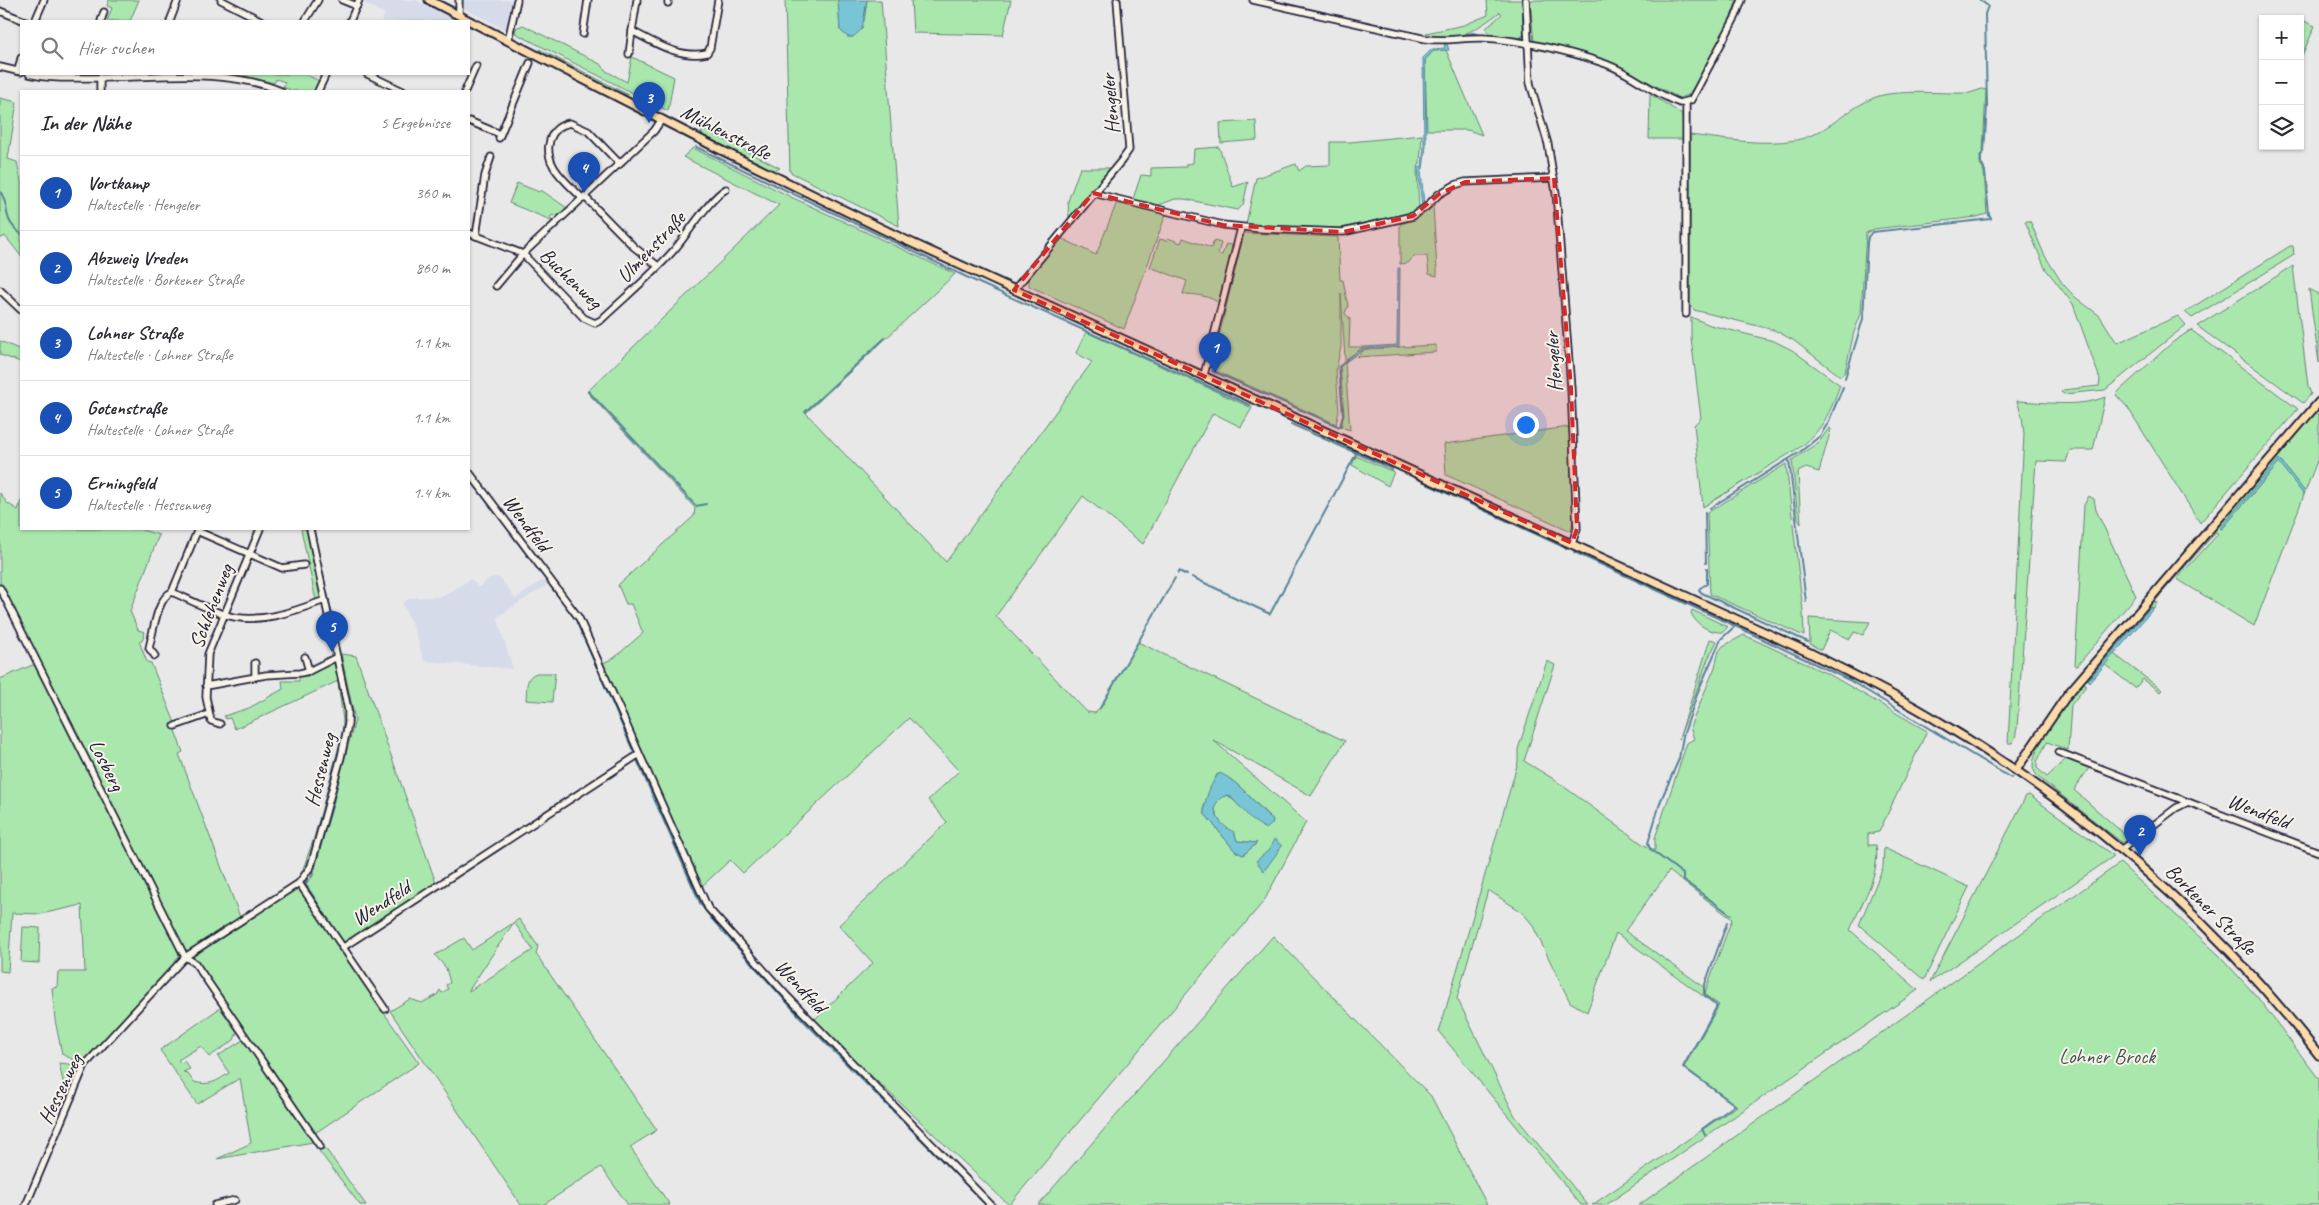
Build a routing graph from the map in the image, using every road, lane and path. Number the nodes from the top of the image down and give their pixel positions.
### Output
1 (44, 0) edge
2 (178, 0) edge
3 (221, 0) edge
4 (318, 0) edge
5 (342, 0) edge
6 (359, 0) edge
7 (429, 0) edge
8 (459, 0) edge
9 (516, 0) edge
10 (588, 0) edge
11 (637, 0) edge
12 (718, 0) edge
13 (1117, 0) edge
14 (1253, 0) edge
15 (1526, 0) edge
16 (1742, 0) edge
17 (356, 6) junction
18 (0, 11) edge
19 (104, 12) dead end
20 (459, 15) junction
21 (22, 20) edge
22 (35, 20) edge
23 (101, 20) edge
24 (170, 20) edge
25 (260, 20) edge
26 (306, 20) edge
27 (350, 20) edge
28 (468, 20) edge
29 (470, 21) edge
30 (632, 31) junction
31 (583, 34) dead end
32 (508, 41) junction
33 (1529, 44) junction
34 (629, 54) dead end
35 (530, 63) dead end
36 (0, 66) edge
37 (476, 66) dead end
38 (20, 72) edge
39 (36, 75) edge
40 (163, 75) edge
41 (326, 75) edge
42 (369, 75) edge
43 (101, 76) edge
44 (100, 90) edge
45 (278, 90) edge
46 (318, 90) edge
47 (401, 90) edge
48 (465, 90) edge
49 (1686, 103) junction
50 (662, 119) junction
51 (470, 121) edge
52 (491, 157) dead end
53 (620, 164) junction
54 (1554, 178) junction
55 (726, 189) dead end
56 (1093, 193) junction
57 (584, 198) junction
58 (1241, 228) junction
59 (470, 233) edge
60 (476, 236) junction
61 (523, 254) junction
62 (658, 266) junction
63 (496, 286) dead end
64 (0, 290) edge
65 (1014, 290) junction
66 (20, 309) edge
67 (1686, 314) dead end
68 (595, 323) joint
69 (1204, 375) junction
70 (2318, 405) edge
71 (470, 473) edge
72 (197, 530) edge
73 (260, 530) edge
74 (310, 530) edge
75 (1572, 543) junction
76 (250, 554) junction
77 (304, 565) dead end
78 (0, 588) edge
79 (172, 592) junction
80 (325, 600) junction
81 (224, 614) junction
82 (155, 656) dead end
83 (305, 657) dead end
84 (337, 657) junction
85 (255, 663) dead end
86 (309, 671) junction
87 (255, 676) junction
88 (206, 686) junction
89 (209, 714) junction
90 (220, 724) dead end
91 (175, 726) dead end
92 (2058, 752) dead end
93 (638, 755) junction
94 (2016, 770) junction
95 (2188, 802) junction
96 (2122, 849) junction
97 (2319, 852) edge
98 (299, 883) junction
99 (342, 948) junction
100 (185, 957) junction
101 (385, 1009) dead end
102 (2319, 1055) edge
103 (320, 1146) dead end
104 (235, 1200) dead end
105 (26, 1205) edge
106 (215, 1205) edge
107 (991, 1205) edge

1 - 22 street
2 - 24 street
3 - 25 street
4 - 26 street
5 - 17 street
6 - 17 street
7 - 20 main road, Mühlenstraße
8 - 20 street
9 - 32 street
10 - 31 street
11 - 30 street
12 - 30 street
13 - 56 street, Hengeler
14 - 33 street
15 - 33 street, Hengeler
16 - 49 street
17 - 27 street
18 - 21 street
19 - 23 street
20 - 28 main road, Mühlenstraße
29 - 32 main road, Mühlenstraße
30 - 34 street
32 - 50 main road, Mühlenstraße
33 - 49 street
33 - 54 street, Hengeler
35 - 51 street
36 - 38 street
37 - 48 street
39 - 43 street
40 - 43 street
40 - 45 street
41 - 46 street
42 - 47 street
43 - 44 street
49 - 67 street
50 - 53 street
50 - 65 main road, Mühlenstraße
52 - 60 street
53 - 57 street
53 - 57 street
54 - 58 street
54 - 75 street, Hengeler
55 - 62 street, Ulmenstraße
56 - 58 street
56 - 65 street, Hengeler
57 - 61 street
57 - 62 street
58 - 69 street
59 - 60 street, Buchenweg
60 - 61 street, Buchenweg
61 - 63 street
61 - 68 street, Buchenweg
62 - 68 street, Ulmenstraße
64 - 66 street
65 - 69 main road, Mühlenstraße
69 - 75 main road, Mühlenstraße
70 - 94 main road
71 - 93 street, Wendfeld
72 - 76 street, Schlehenweg
72 - 79 street
73 - 76 street, Schlehenweg
74 - 80 street, Hessenweg
75 - 94 main road, Borkener Straße
76 - 77 street, Schlehenweg
76 - 81 street, Schlehenweg
78 - 100 street, Losberg
79 - 81 street
79 - 82 street
80 - 81 street
80 - 84 street, Hessenweg
81 - 88 street, Schlehenweg
83 - 86 street
84 - 86 street
84 - 98 street, Hessenweg
85 - 87 street
86 - 87 street
87 - 88 street
88 - 89 street, Schlehenweg
89 - 90 street
89 - 91 street
92 - 95 street, Wendfeld
93 - 99 street, Wendfeld
93 - 107 street, Wendfeld
94 - 96 main road, Borkener Straße
95 - 96 street
95 - 97 street, Wendfeld
96 - 102 main road, Borkener Straße
98 - 99 street, Wendfeld
98 - 100 street, Hessenweg
99 - 101 street, Wendfeld
100 - 103 street
100 - 105 street, Hessenweg
104 - 106 street

